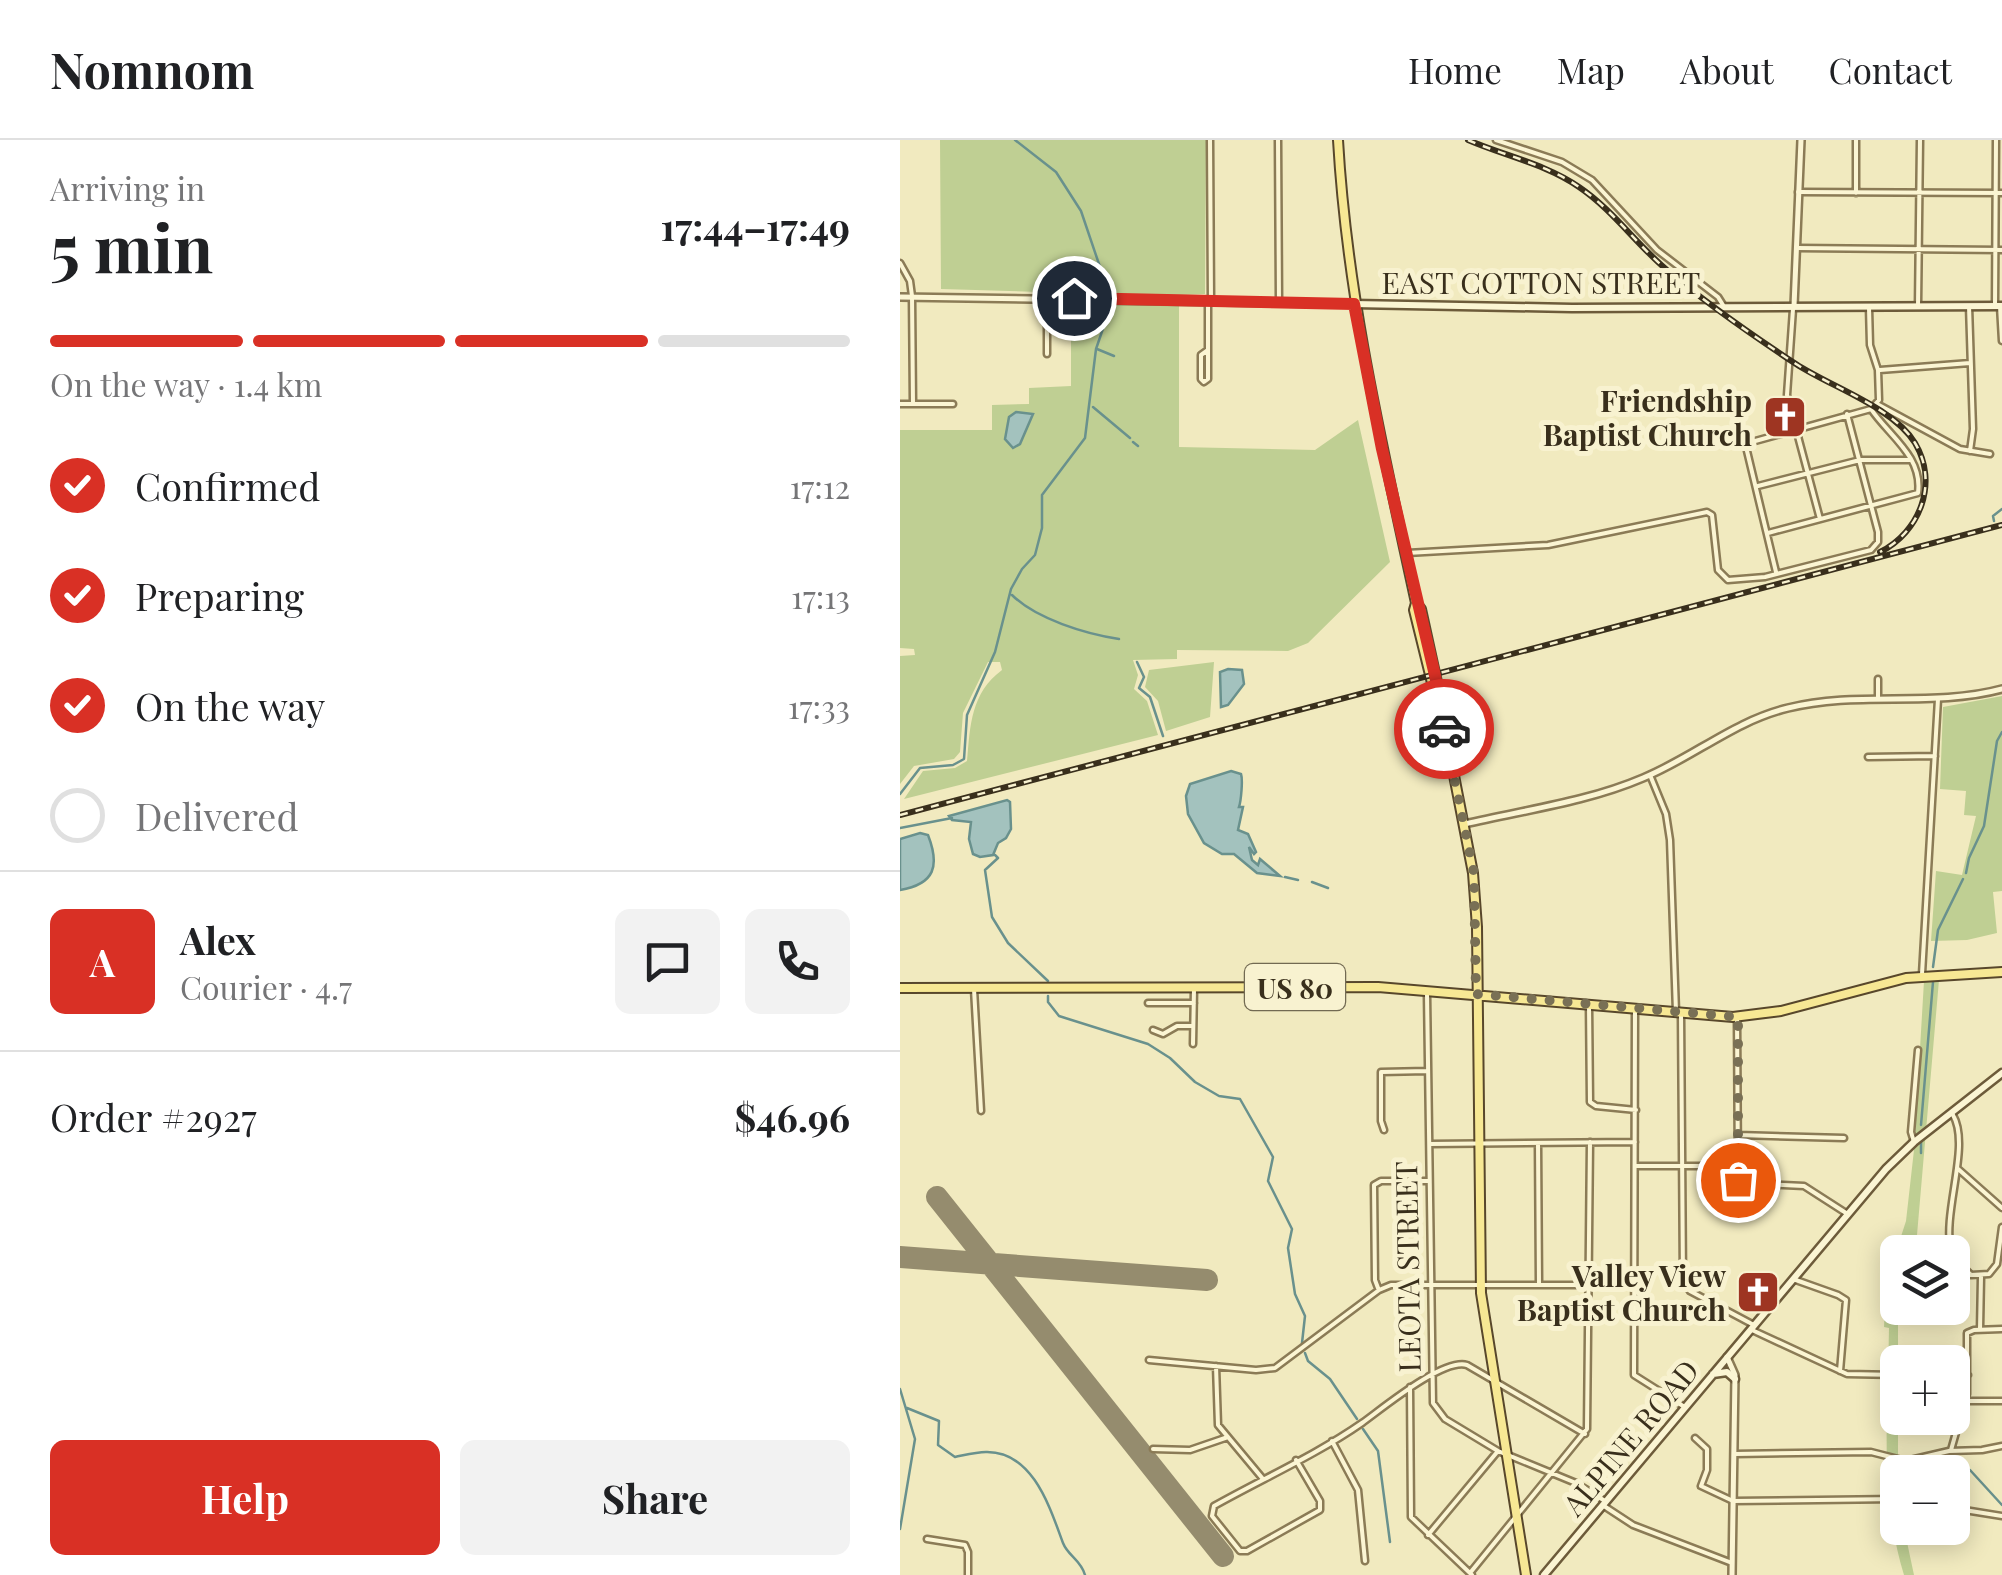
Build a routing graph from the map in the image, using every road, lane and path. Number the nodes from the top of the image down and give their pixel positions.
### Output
1 (1210, 140) edge
2 (1278, 140) edge
3 (1338, 140) edge
4 (1496, 140) edge
5 (1801, 140) edge
6 (1856, 140) edge
7 (1920, 140) edge
8 (1996, 140) edge
9 (1798, 192) junction
10 (1999, 193) edge
11 (1856, 194) junction
12 (1919, 194) junction
13 (1796, 248) junction
14 (1919, 249) junction
15 (1999, 250) edge
16 (900, 262) edge
17 (912, 296) junction
18 (900, 297) edge
19 (1047, 298) junction
20 (1210, 301) junction
21 (1279, 302) junction
22 (1354, 304) junction
23 (1724, 306) junction
24 (1794, 306) junction
25 (1868, 306) junction
26 (1918, 306) junction
27 (1969, 306) junction
28 (1999, 306) edge
29 (2002, 341) edge
30 (1208, 350) junction
31 (1047, 354) dead end
32 (1970, 363) junction
33 (1878, 370) junction
34 (900, 404) edge
35 (913, 404) junction
36 (954, 404) dead end
37 (1877, 404) junction
38 (1871, 408) junction
39 (1848, 414) junction
40 (1795, 428) junction
41 (1970, 452) junction
42 (1990, 454) dead end
43 (1860, 460) junction
44 (1910, 460) junction
45 (1808, 474) junction
46 (1756, 487) junction
47 (1871, 506) junction
48 (1820, 519) junction
49 (1767, 533) junction
50 (1405, 553) junction
51 (1777, 574) junction
52 (1878, 678) dead end
53 (2002, 688) edge
54 (1878, 700) junction
55 (1938, 700) junction
56 (1935, 756) junction
57 (1868, 758) dead end
58 (1650, 775) junction
59 (1464, 824) junction
60 (2002, 972) edge
61 (1922, 975) junction
62 (1194, 988) junction
63 (974, 989) junction
64 (1427, 989) junction
65 (900, 990) edge
66 (1476, 994) junction
67 (1148, 1003) dead end
68 (1194, 1003) junction
69 (1590, 1004) junction
70 (1636, 1009) junction
71 (1679, 1013) junction
72 (1738, 1017) junction
73 (1193, 1026) junction
74 (1153, 1030) dead end
75 (1193, 1044) dead end
76 (1918, 1050) dead end
77 (1427, 1070) junction
78 (2002, 1073) edge
79 (981, 1110) dead end
80 (1636, 1110) junction
81 (1951, 1113) junction
82 (1384, 1130) dead end
83 (1738, 1135) junction
84 (1844, 1138) dead end
85 (1590, 1142) junction
86 (1636, 1142) junction
87 (1914, 1142) junction
88 (1428, 1144) junction
89 (1478, 1144) junction
90 (1538, 1144) junction
91 (1635, 1166) junction
92 (1681, 1166) junction
93 (1737, 1166) junction
94 (1956, 1168) junction
95 (1428, 1180) junction
96 (2002, 1208) edge
97 (1848, 1214) junction
98 (2002, 1227) edge
99 (1951, 1235) edge
100 (1970, 1273) edge
101 (1981, 1276) junction
102 (1793, 1279) junction
103 (1430, 1284) junction
104 (1480, 1285) junction
105 (1539, 1285) junction
106 (1590, 1285) junction
107 (1636, 1285) junction
108 (1380, 1290) junction
109 (1752, 1327) junction
110 (1980, 1330) junction
111 (2002, 1330) edge
112 (1968, 1345) edge
113 (1727, 1357) junction
114 (1149, 1360) dead end
115 (1216, 1366) junction
116 (1840, 1372) junction
117 (1712, 1375) junction
118 (1880, 1375) edge
119 (1431, 1377) junction
120 (1735, 1379) junction
121 (1494, 1381) junction
122 (1410, 1387) junction
123 (1970, 1401) edge
124 (2002, 1401) edge
125 (1684, 1407) junction
126 (1585, 1434) junction
127 (1955, 1435) edge
128 (1228, 1437) junction
129 (1695, 1438) dead end
130 (1332, 1440) junction
131 (2002, 1446) edge
132 (1153, 1449) dead end
133 (1951, 1450) junction
134 (1502, 1452) junction
135 (1734, 1454) junction
136 (1881, 1455) edge
137 (1932, 1455) edge
138 (1296, 1460) junction
139 (1550, 1474) junction
140 (1263, 1479) junction
141 (1880, 1499) edge
142 (1733, 1501) junction
143 (1604, 1503) junction
144 (1970, 1511) edge
145 (1516, 1516) junction
146 (2002, 1516) edge
147 (1428, 1535) junction
148 (927, 1539) dead end
149 (1364, 1562) dead end
150 (1732, 1563) junction
151 (1471, 1574) edge
152 (1548, 1574) edge
153 (968, 1575) edge
154 (1526, 1575) edge
155 (1732, 1575) edge

1 - 20 street
2 - 21 street
3 - 22 main road
4 - 23 street
5 - 9 street
6 - 11 street
7 - 12 street
8 - 10 street
9 - 11 street
9 - 13 street
10 - 12 street
10 - 15 street
11 - 12 street
12 - 14 street
13 - 14 street
13 - 24 street
14 - 15 street
14 - 26 street
15 - 28 street
16 - 17 street
17 - 18 street, EAST COTTON STREET
17 - 19 street, EAST COTTON STREET
17 - 35 street
19 - 20 street, EAST COTTON STREET
19 - 31 street
20 - 21 street, EAST COTTON STREET
20 - 30 street
21 - 22 street, EAST COTTON STREET
22 - 23 main road, EAST COTTON STREET
22 - 50 main road
23 - 24 main road, EAST COTTON STREET
24 - 25 main road, EAST COTTON STREET
24 - 40 street
25 - 26 main road, EAST COTTON STREET
25 - 33 street
26 - 27 main road, EAST COTTON STREET
27 - 28 main road, EAST COTTON STREET
27 - 32 street
28 - 29 street
30 - 30 street
32 - 33 street
32 - 41 street
33 - 37 street
34 - 35 street
35 - 36 street
37 - 38 street
37 - 41 street
38 - 39 street
38 - 44 street
39 - 40 street
39 - 43 street
40 - 45 street
40 - 46 street
41 - 42 street
43 - 44 street
43 - 45 street
43 - 47 street
44 - 47 street
45 - 46 street
45 - 48 street
46 - 49 street
47 - 48 street
47 - 51 street
48 - 49 street
49 - 51 street
50 - 51 street
50 - 59 main road
52 - 54 street
53 - 55 street
54 - 55 street
54 - 58 street
55 - 56 street
56 - 57 street
56 - 61 street
58 - 59 street
58 - 71 street
59 - 66 main road
60 - 61 main road, US 80
61 - 72 main road, US 80
62 - 63 main road, US 80
62 - 64 main road, US 80
62 - 68 street
63 - 65 main road, US 80
63 - 79 street
64 - 66 main road, US 80
64 - 77 street, LEOTA STREET
66 - 69 main road, US 80
66 - 89 main road
67 - 68 street
68 - 73 street
69 - 70 main road, US 80
69 - 80 street
70 - 71 main road, US 80
70 - 80 street
71 - 72 main road, US 80
71 - 92 street
72 - 83 street
73 - 74 street
73 - 75 street
76 - 87 street
77 - 82 street
77 - 88 street, LEOTA STREET
78 - 81 main road, ALPINE ROAD
80 - 86 street
81 - 87 main road, ALPINE ROAD
81 - 94 street
83 - 84 street
83 - 93 street
85 - 86 street
85 - 90 street
85 - 106 street
86 - 91 street
87 - 97 main road, ALPINE ROAD
88 - 89 street
88 - 95 street, LEOTA STREET
89 - 90 street
89 - 104 main road
90 - 105 street
91 - 92 street
91 - 107 street
92 - 93 street
92 - 109 street
93 - 97 street
94 - 96 street
94 - 99 street
95 - 103 street, LEOTA STREET
95 - 108 street
97 - 102 main road, ALPINE ROAD
98 - 101 street
100 - 101 street
101 - 110 street
102 - 109 main road, ALPINE ROAD
102 - 116 street
103 - 104 street
103 - 108 street
103 - 119 street, LEOTA STREET
104 - 105 street
104 - 121 main road
105 - 106 street
106 - 107 street
106 - 126 street
107 - 125 street
108 - 115 street
109 - 113 main road, ALPINE ROAD
109 - 116 street
110 - 111 street
110 - 112 street
113 - 117 main road, ALPINE ROAD
113 - 120 street
114 - 115 street
115 - 128 street
116 - 118 street
117 - 120 main road
117 - 125 main road, ALPINE ROAD
119 - 121 street
119 - 122 street
119 - 134 street, LEOTA STREET
120 - 135 street
121 - 126 street
121 - 134 main road
122 - 130 street
122 - 147 street
123 - 124 street
125 - 143 main road, ALPINE ROAD
126 - 139 street
127 - 133 street
128 - 132 street
128 - 140 street
129 - 142 street
130 - 138 street
130 - 149 street
131 - 133 street
133 - 137 street
134 - 139 street, LEOTA STREET
134 - 145 main road
134 - 147 street
135 - 136 street
135 - 142 street
138 - 140 street
138 - 140 street
139 - 143 street, LEOTA STREET
139 - 145 street
141 - 142 street
142 - 150 street
143 - 150 street, LEOTA STREET
143 - 152 main road, ALPINE ROAD
144 - 146 street
145 - 151 street
145 - 154 main road
147 - 151 street
148 - 153 street
150 - 155 street

